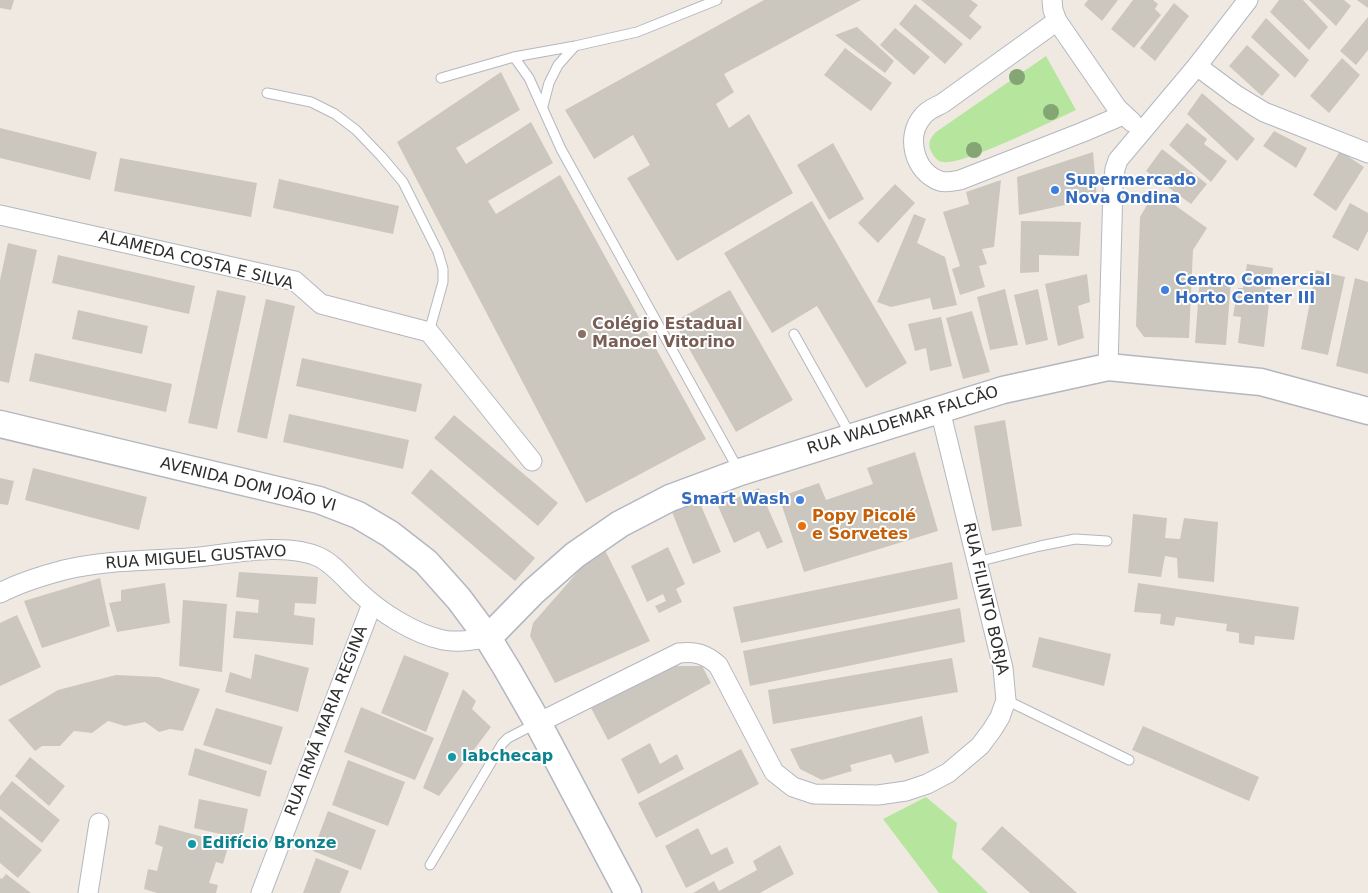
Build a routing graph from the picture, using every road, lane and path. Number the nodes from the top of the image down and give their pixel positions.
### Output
1 (717, 0) edge
2 (1052, 0) edge
3 (1248, 0) edge
4 (1057, 21) junction
5 (575, 46) junction
6 (514, 57) junction
7 (1197, 66) junction
8 (441, 78) dead end
9 (267, 92) dead end
10 (543, 106) junction
11 (1123, 115) junction
12 (1142, 131) junction
13 (1368, 153) edge
14 (0, 215) edge
15 (429, 332) junction
16 (794, 334) dead end
17 (1108, 367) junction
18 (940, 410) junction
19 (1368, 411) edge
20 (0, 424) edge
21 (852, 437) junction
22 (532, 461) dead end
23 (740, 472) junction
24 (1107, 541) dead end
25 (977, 562) junction
26 (0, 593) edge
27 (372, 604) junction
28 (488, 638) junction
29 (1006, 700) junction
30 (538, 723) junction
31 (1129, 760) dead end
32 (99, 823) dead end
33 (430, 866) dead end
34 (88, 893) edge
35 (261, 893) edge
36 (628, 893) edge

1 - 5 lane
2 - 4 street
3 - 7 street
4 - 11 street
4 - 11 street
5 - 6 lane
5 - 10 lane
6 - 8 lane
6 - 10 lane
7 - 12 street
7 - 13 street
9 - 15 lane
10 - 23 lane
11 - 12 street
12 - 17 street
14 - 15 street, ALAMEDA COSTA E SILVA
15 - 22 street
16 - 21 lane
17 - 18 street, RUA WALDEMAR FALCÃO
17 - 19 street, RUA WALDEMAR FALCÃO
18 - 21 street, RUA WALDEMAR FALCÃO
18 - 25 street, RUA FILINTO BORJA
20 - 28 street, AVENIDA DOM JOÃO VI
21 - 23 street, RUA WALDEMAR FALCÃO
23 - 28 street, RUA WALDEMAR FALCÃO
24 - 25 lane
25 - 29 street, RUA FILINTO BORJA
26 - 27 street, RUA MIGUEL GUSTAVO
27 - 28 street, RUA MIGUEL GUSTAVO
27 - 35 street, RUA IRMÃ MARIA REGINA
28 - 30 street, AVENIDA DOM JOÃO VI
29 - 30 street, RUA FILINTO BORJA
29 - 31 lane
30 - 33 lane
30 - 36 street, AVENIDA DOM JOÃO VI
32 - 34 street

